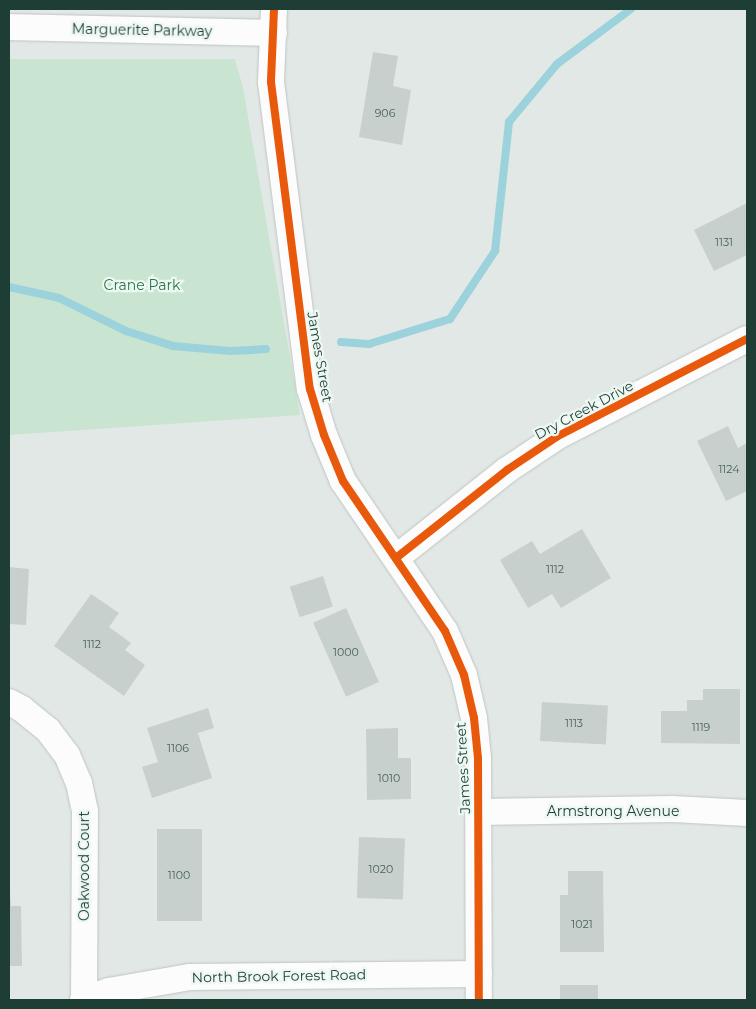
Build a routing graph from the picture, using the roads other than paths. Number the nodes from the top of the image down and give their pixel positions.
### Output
1 (274, 21) edge
2 (9, 27) edge
3 (747, 339) edge
4 (396, 558) junction
5 (9, 702) edge
6 (478, 812) junction
7 (747, 813) edge
8 (479, 974) junction
9 (84, 1000) edge
10 (479, 1000) edge

1 - 2 street, Marguerite Parkway
1 - 4 street, James Street
3 - 4 street, Dry Creek Drive
4 - 6 street, James Street
5 - 9 street, Oakwood Court
6 - 7 street, Armstrong Avenue
6 - 8 street, James Street
8 - 9 street, North Brook Forest Road
8 - 10 street, James Street

